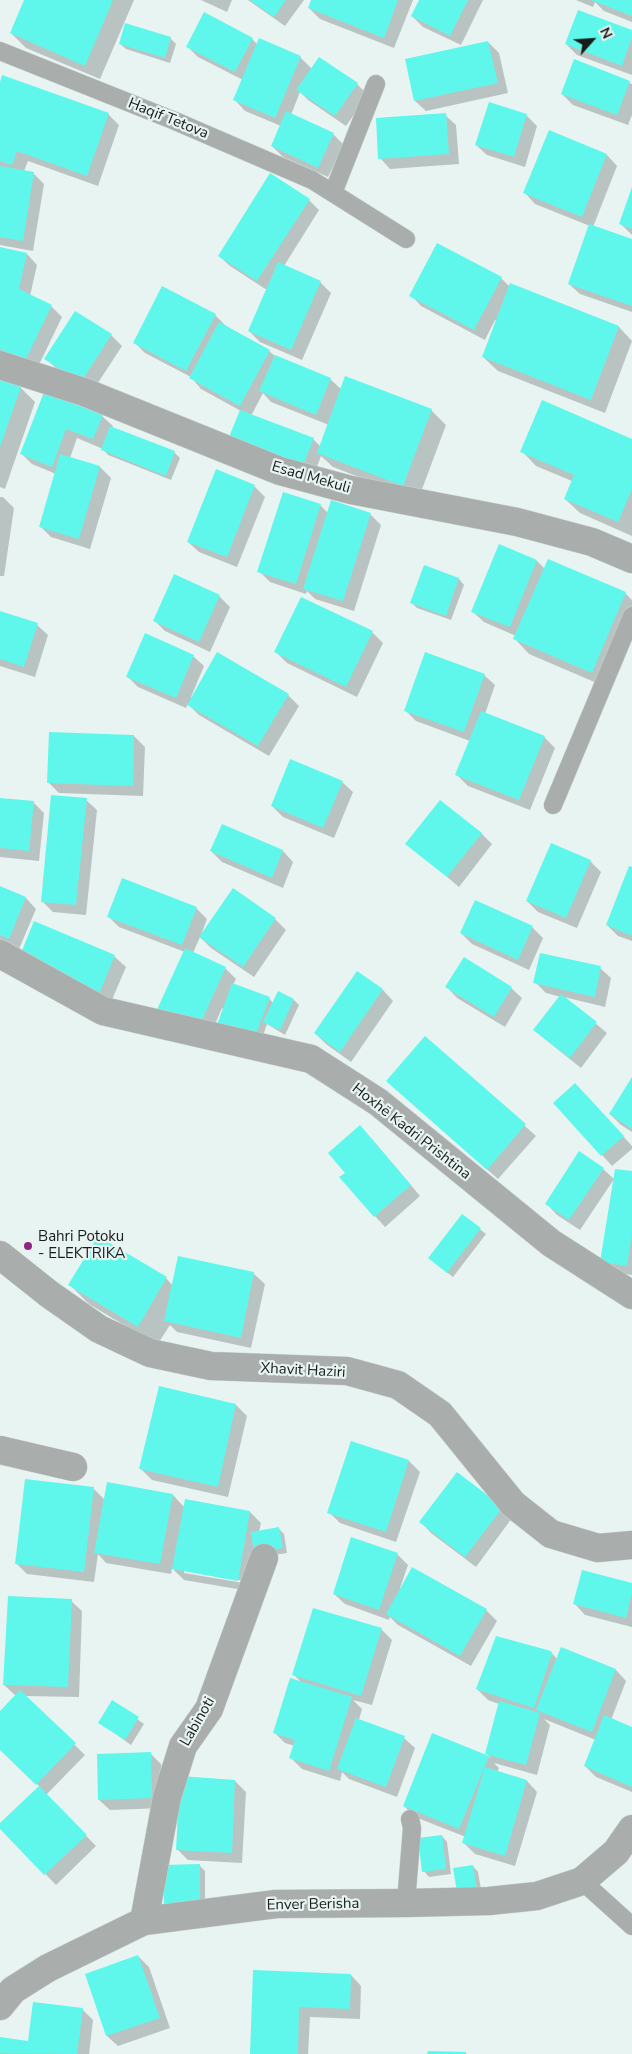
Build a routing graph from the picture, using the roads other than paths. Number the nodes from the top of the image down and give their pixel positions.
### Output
1 (0, 51) edge
2 (376, 84) dead end
3 (333, 193) junction
4 (406, 239) dead end
5 (0, 365) edge
6 (632, 559) edge
7 (632, 616) edge
8 (553, 805) dead end
9 (0, 954) edge
10 (0, 1255) edge
11 (632, 1295) edge
12 (0, 1450) edge
13 (73, 1467) dead end
14 (632, 1545) edge
15 (264, 1558) dead end
16 (410, 1820) dead end
17 (632, 1828) edge
18 (582, 1882) junction
19 (406, 1903) junction
20 (144, 1921) junction
21 (632, 1926) edge
22 (0, 2006) edge

1 - 3 lane, Haqif Tetova
2 - 3 lane
3 - 4 lane, Haqif Tetova
5 - 6 street, Esad Mekuli
7 - 8 lane
9 - 11 street, Hoxhë Kadri Prishtina
10 - 14 street, Xhavit Haziri
12 - 13 street
15 - 20 street, Labinoti
16 - 19 lane
17 - 18 street
18 - 19 street, Enver Berisha
18 - 21 lane
19 - 20 street, Enver Berisha
20 - 22 street, Enver Berisha

